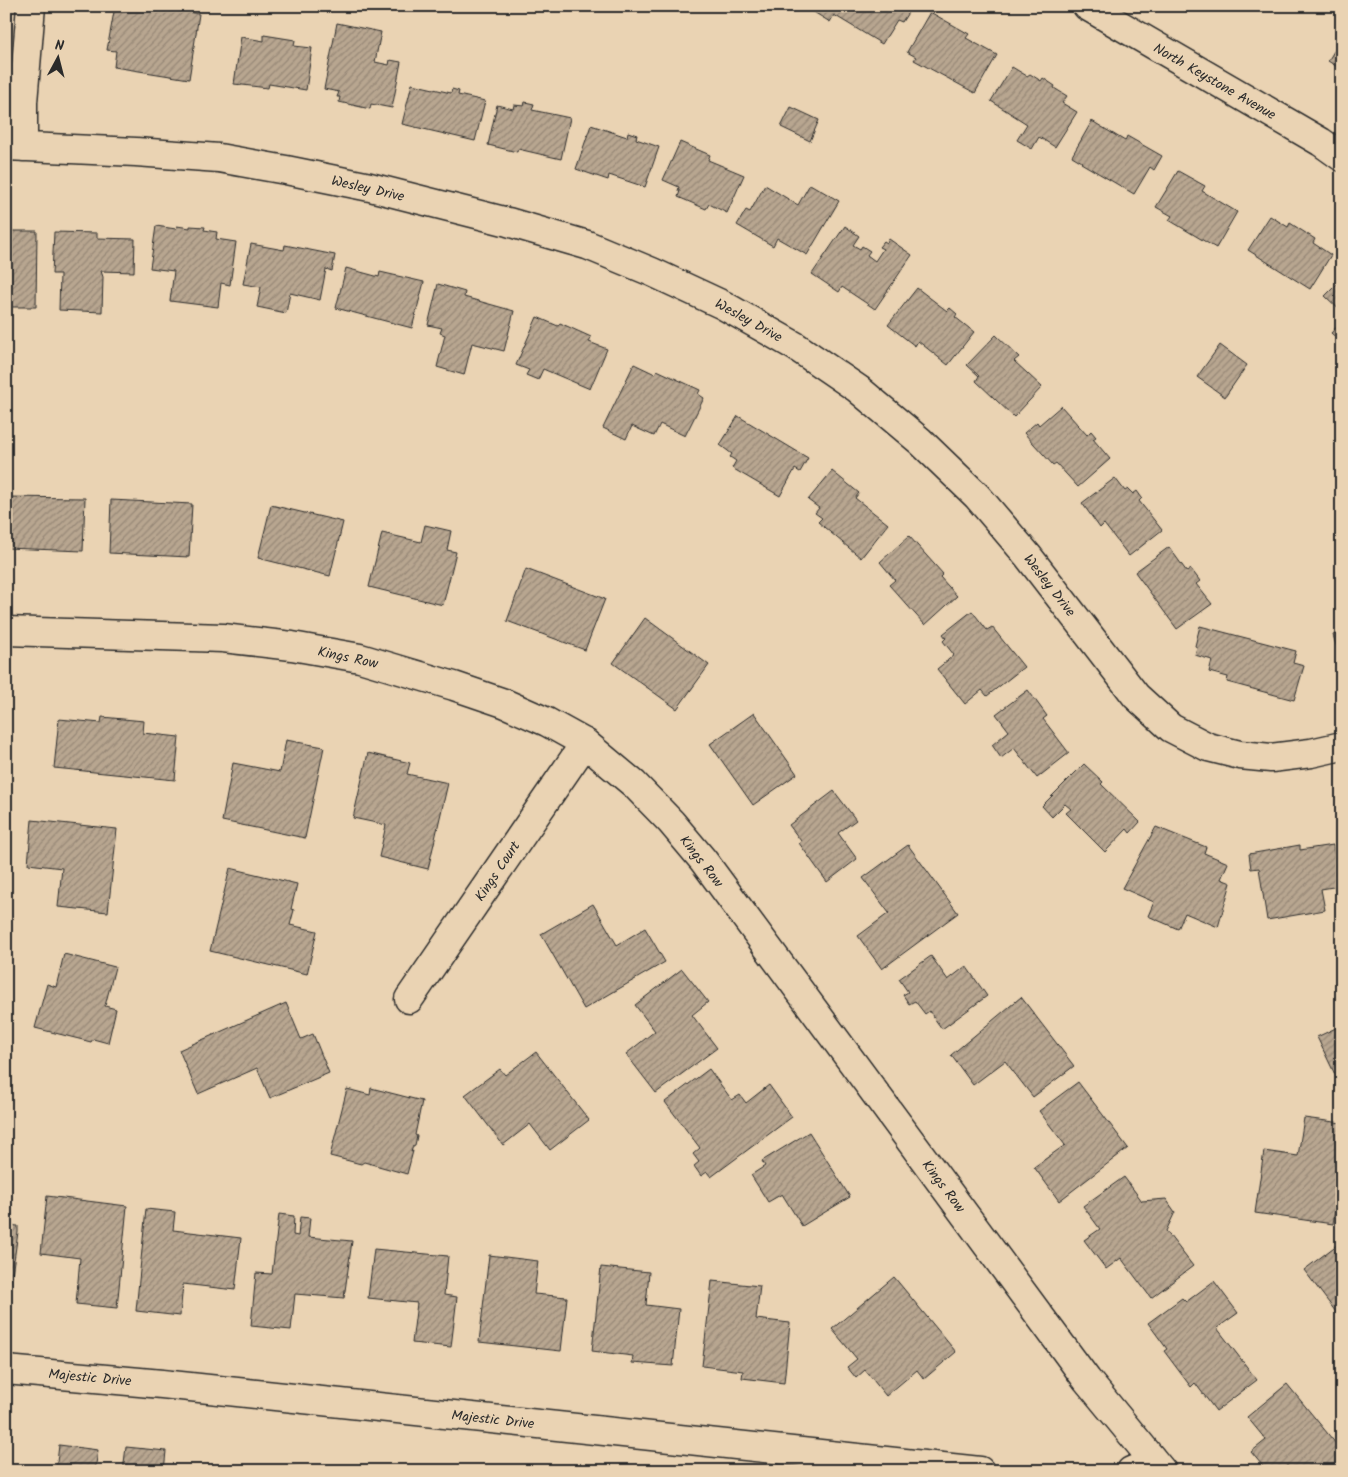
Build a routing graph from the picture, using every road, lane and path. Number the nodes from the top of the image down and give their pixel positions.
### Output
1 (31, 6) edge
2 (1087, 6) edge
3 (14, 146) edge
4 (1342, 157) edge
5 (6, 631) edge
6 (585, 744) junction
7 (1342, 746) edge
8 (409, 999) dead end
9 (6, 1370) edge
10 (1148, 1467) edge
11 (980, 1471) edge

1 - 3 street
2 - 4 street, North Keystone Avenue
3 - 7 street, Wesley Drive
5 - 6 street, Kings Row
6 - 8 street, Kings Court
6 - 10 street, Kings Row
9 - 11 street, Majestic Drive

